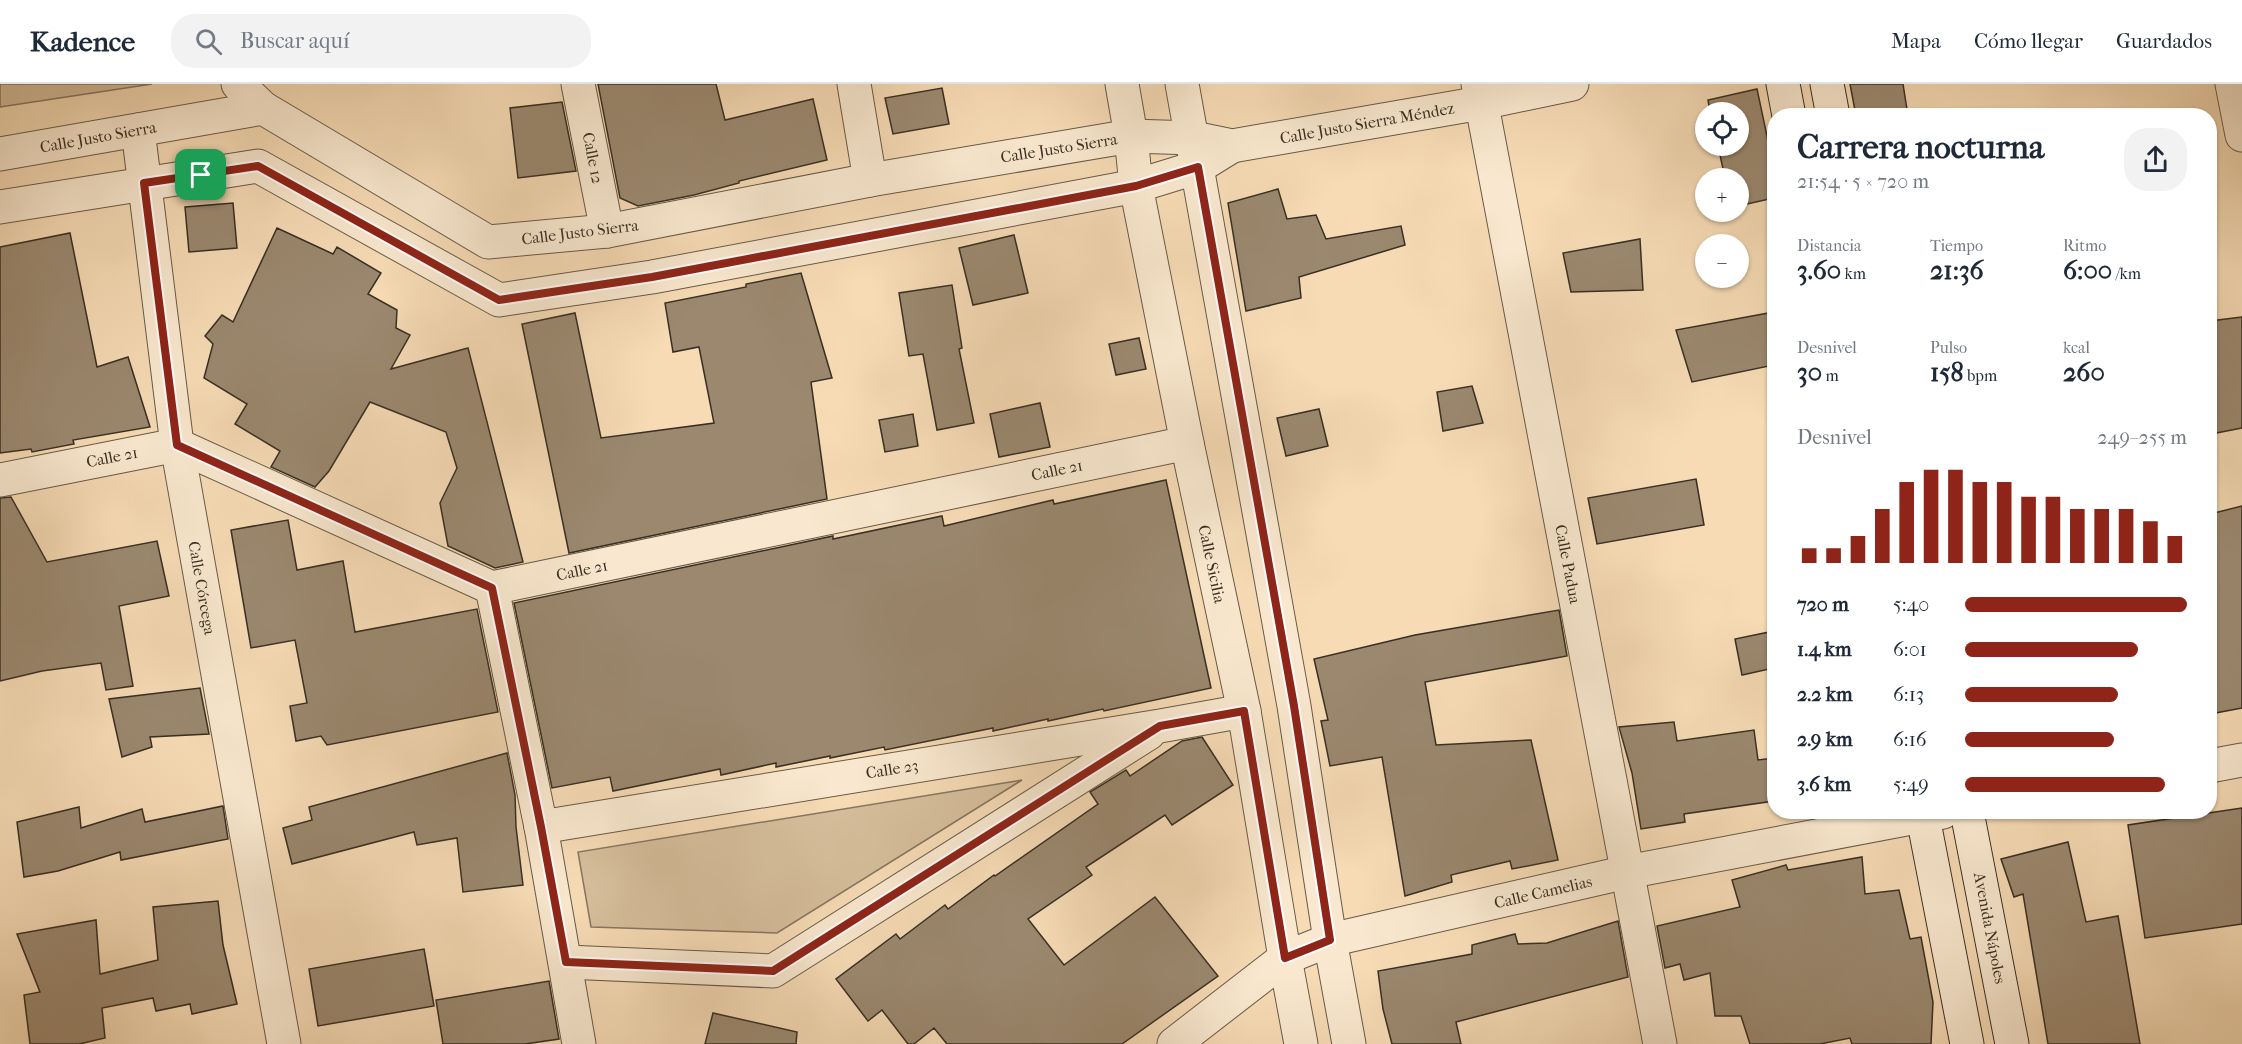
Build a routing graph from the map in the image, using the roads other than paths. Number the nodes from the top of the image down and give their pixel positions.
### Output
1 (238, 84) edge
2 (578, 84) edge
3 (854, 84) edge
4 (1122, 84) edge
5 (1182, 84) edge
6 (1572, 84) edge
7 (1783, 84) edge
8 (1827, 84) edge
9 (2232, 84) edge
10 (1479, 94) edge
11 (263, 108) junction
12 (1788, 108) edge
13 (1832, 108) edge
14 (138, 130) junction
15 (2242, 135) edge
16 (1131, 136) junction
17 (1195, 152) junction
18 (0, 154) edge
19 (870, 180) junction
20 (144, 183) junction
21 (1136, 186) junction
22 (0, 207) edge
23 (607, 231) junction
24 (1186, 443) junction
25 (177, 445) junction
26 (0, 480) edge
27 (492, 588) junction
28 (1244, 711) junction
29 (1160, 726) junction
30 (2242, 760) edge
31 (2217, 765) edge
32 (1894, 819) edge
33 (1930, 819) edge
34 (1968, 819) edge
35 (541, 827) junction
36 (1627, 872) junction
37 (1330, 940) junction
38 (1285, 958) junction
39 (566, 962) junction
40 (284, 1044) edge
41 (579, 1044) edge
42 (1174, 1044) edge
43 (1302, 1044) edge
44 (1349, 1044) edge
45 (1660, 1044) edge
46 (1967, 1044) edge
47 (2012, 1044) edge

1 - 11 street
2 - 23 street, Calle 12
3 - 19 street
4 - 16 street, Calle Sicilia
5 - 17 street
6 - 10 street, Calle Justo Sierra Méndez
7 - 12 street
8 - 13 street
9 - 15 street
10 - 17 street, Calle Justo Sierra Méndez
10 - 36 street, Calle Padua
11 - 14 street, Calle Justo Sierra
11 - 23 street, Calle Justo Sierra
14 - 18 street, Calle Justo Sierra
14 - 20 street, Calle Córcega
16 - 17 street, Calle Justo Sierra
16 - 19 street, Calle Justo Sierra
16 - 21 street, Calle Sicilia
17 - 21 street
17 - 37 street
19 - 23 street, Calle Justo Sierra
20 - 21 street
20 - 22 street
20 - 25 street, Calle Córcega
21 - 24 street, Calle Sicilia
24 - 27 street, Calle 21
24 - 28 street, Calle Sicilia
25 - 26 street, Calle 21
25 - 27 street
25 - 40 street, Calle Córcega
27 - 35 street
28 - 29 street, Calle 23
28 - 38 street, Calle Sicilia
29 - 35 street, Calle 23
29 - 39 street
30 - 31 street
32 - 36 street, Calle Camelias
33 - 46 street
34 - 47 street, Avenida Nápoles
35 - 39 street
36 - 37 street, Calle Camelias
36 - 45 street, Calle Padua
37 - 38 street, Calle Camelias
37 - 44 street
38 - 42 street, Calle Camelias
38 - 43 street, Calle Sicilia
39 - 41 street

